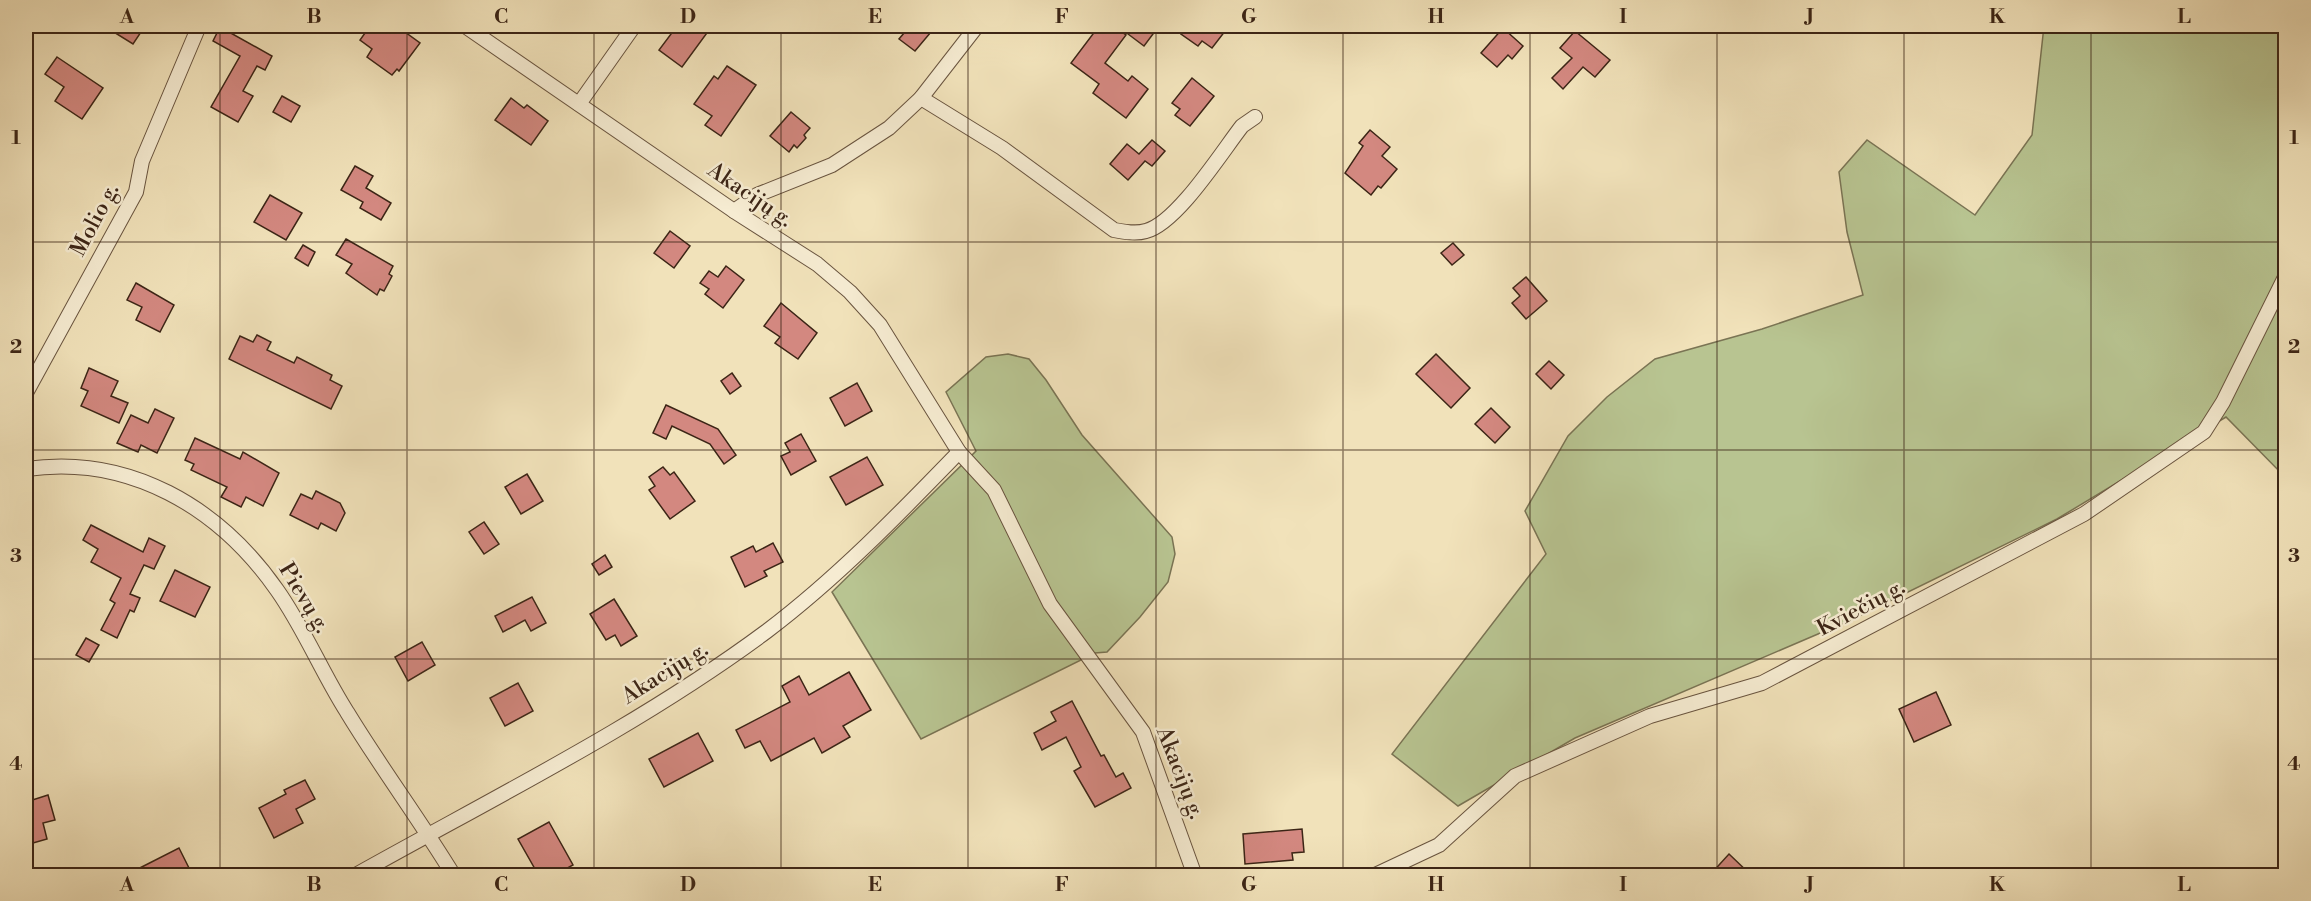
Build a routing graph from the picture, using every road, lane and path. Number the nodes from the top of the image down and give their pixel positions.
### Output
1 (199, 26) edge
2 (465, 26) edge
3 (634, 26) edge
4 (976, 26) edge
5 (921, 98) junction
6 (579, 104) junction
7 (1255, 117) dead end
8 (734, 211) junction
9 (2286, 275) edge
10 (26, 393) edge
11 (959, 452) junction
12 (26, 469) edge
13 (429, 834) junction
14 (354, 876) edge
15 (454, 876) edge
16 (1195, 876) edge
17 (1373, 876) edge

1 - 10 street, Molio g.
2 - 6 street, Akacijų g.
3 - 6 street
4 - 5 street
5 - 7 street
5 - 8 street
6 - 8 street, Akacijų g.
8 - 11 street, Akacijų g.
9 - 17 street, Kviečių g.
11 - 13 street, Akacijų g.
11 - 16 street, Akacijų g.
12 - 13 street, Pievų g.
13 - 14 street, Akacijų g.
13 - 15 street, Pievų g.

